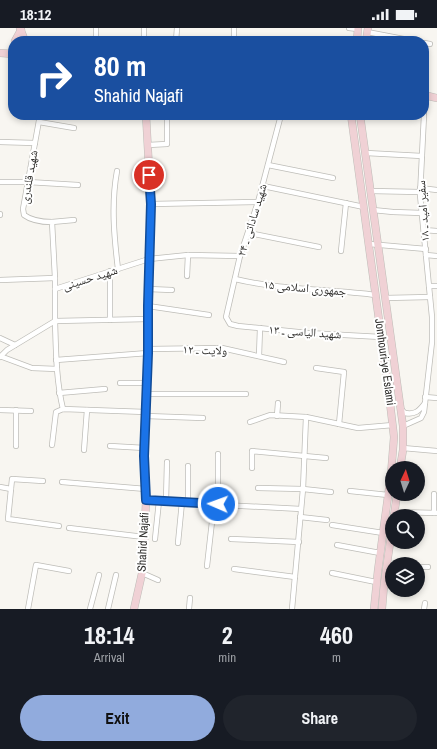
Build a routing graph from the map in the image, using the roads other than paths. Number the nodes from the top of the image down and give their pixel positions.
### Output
1 (349, 28) edge
2 (358, 29) edge
3 (368, 30) edge
4 (393, 36) edge
5 (146, 120) edge
6 (167, 120) edge
7 (280, 120) edge
8 (352, 120) edge
9 (361, 120) edge
10 (424, 120) edge
11 (39, 122) joint
12 (74, 128) dead end
13 (0, 142) edge
14 (36, 143) junction
15 (148, 145) junction
16 (366, 153) junction
17 (422, 156) junction
18 (268, 165) junction
19 (117, 171) dead end
20 (334, 178) dead end
21 (0, 182) edge
22 (28, 182) junction
23 (78, 185) dead end
24 (263, 186) junction
25 (420, 190) junction
26 (437, 190) edge
27 (371, 191) junction
28 (258, 202) junction
29 (346, 203) junction
30 (151, 204) junction
31 (364, 207) junction
32 (373, 210) junction
33 (422, 213) junction
34 (74, 220) dead end
35 (52, 222) junction
36 (424, 230) junction
37 (437, 231) edge
38 (249, 233) junction
39 (369, 244) junction
40 (378, 244) junction
41 (319, 247) dead end
42 (426, 249) junction
43 (341, 251) dead end
44 (188, 255) junction
45 (426, 255) junction
46 (240, 256) junction
47 (437, 256) edge
48 (149, 259) junction
49 (118, 269) junction
50 (110, 272) junction
51 (187, 276) dead end
52 (55, 278) junction
53 (235, 279) junction
54 (0, 280) edge
55 (429, 286) junction
56 (437, 286) edge
57 (55, 289) junction
58 (148, 289) junction
59 (172, 290) dead end
60 (376, 295) junction
61 (430, 297) junction
62 (385, 298) junction
63 (148, 306) junction
64 (209, 315) dead end
65 (149, 319) junction
66 (110, 320) junction
67 (55, 321) junction
68 (230, 324) joint
69 (260, 328) junction
70 (381, 337) junction
71 (0, 338) edge
72 (434, 342) edge
73 (15, 345) junction
74 (148, 351) junction
75 (0, 356) edge
76 (259, 356) junction
77 (56, 360) junction
78 (284, 362) dead end
79 (57, 368) junction
80 (316, 368) dead end
81 (120, 383) dead end
82 (147, 383) junction
83 (388, 386) junction
84 (398, 386) junction
85 (105, 389) dead end
86 (59, 393) junction
87 (146, 394) junction
88 (246, 394) dead end
89 (425, 397) junction
90 (437, 398) edge
91 (278, 403) dead end
92 (425, 403) junction
93 (400, 408) junction
94 (62, 409) junction
95 (0, 410) edge
96 (16, 410) junction
97 (87, 410) junction
98 (31, 411) dead end
99 (146, 414) junction
100 (277, 416) junction
101 (306, 417) junction
102 (203, 418) dead end
103 (250, 422) dead end
104 (339, 424) junction
105 (393, 425) junction
106 (403, 426) junction
107 (52, 445) dead end
108 (16, 446) dead end
109 (110, 446) dead end
110 (145, 448) junction
111 (402, 448) junction
112 (84, 450) dead end
113 (437, 451) edge
114 (218, 454) dead end
115 (304, 456) junction
116 (326, 458) dead end
117 (392, 461) edge
118 (401, 461) edge
119 (167, 462) dead end
120 (188, 466) dead end
121 (252, 468) dead end
122 (43, 481) dead end
123 (62, 482) dead end
124 (0, 487) edge
125 (258, 488) dead end
126 (11, 489) junction
127 (146, 489) junction
128 (303, 489) junction
129 (350, 491) dead end
130 (330, 492) dead end
131 (434, 494) dead end
132 (385, 495) edge
133 (146, 500) junction
134 (159, 501) junction
135 (166, 501) junction
136 (387, 501) edge
137 (182, 502) junction
138 (188, 503) junction
139 (216, 504) junction
140 (301, 509) junction
141 (425, 513) edge
142 (436, 513) edge
143 (300, 517) junction
144 (327, 520) dead end
145 (332, 525) dead end
146 (59, 526) dead end
147 (69, 528) dead end
148 (383, 533) junction
149 (144, 536) junction
150 (155, 539) dead end
151 (231, 539) dead end
152 (299, 542) junction
153 (178, 543) dead end
154 (337, 545) dead end
155 (380, 553) junction
156 (207, 566) dead end
157 (234, 569) dead end
158 (69, 571) dead end
159 (142, 573) junction
160 (332, 573) dead end
161 (116, 575) dead end
162 (99, 576) dead end
163 (295, 577) junction
164 (158, 580) dead end
165 (376, 582) junction
166 (385, 591) edge
167 (190, 598) dead end
168 (425, 603) dead end
169 (28, 609) edge
170 (90, 609) edge
171 (108, 609) edge
172 (134, 609) edge
173 (189, 609) edge
174 (292, 609) edge
175 (374, 609) edge
176 (382, 609) edge
177 (424, 609) edge

1 - 2 street
3 - 4 street
5 - 15 main road, Shahid Najafi
6 - 15 street
7 - 18 street, شهید ساداتی ـ ۲۴
8 - 31 main road, Jomhouri-ye Eslami
9 - 16 main road, Jomhouri-ye Eslami
10 - 17 street, سفیر امید ـ ۱۸
11 - 12 street
11 - 14 street, شهید قلندری
13 - 14 street
14 - 22 street, شهید قلندری
15 - 30 main road, Shahid Najafi
16 - 17 street
16 - 27 main road, Jomhouri-ye Eslami
17 - 25 street, سفیر امید ـ ۱۸
18 - 20 street
18 - 24 street, شهید ساداتی ـ ۲۴
19 - 49 street
21 - 22 street
22 - 23 street
22 - 35 street, شهید قلندری
24 - 28 street, شهید ساداتی ـ ۲۴
24 - 29 street
25 - 26 street
25 - 27 street
25 - 33 street, سفیر امید ـ ۱۸
27 - 32 main road, Jomhouri-ye Eslami
28 - 30 street
28 - 38 street, شهید ساداتی ـ ۲۴
29 - 31 street
29 - 43 street
30 - 48 main road, Shahid Najafi
31 - 39 main road, Jomhouri-ye Eslami
32 - 33 street
32 - 40 main road, Jomhouri-ye Eslami
33 - 36 street, سفیر امید ـ ۱۸
34 - 35 street
35 - 52 street
36 - 37 street
36 - 42 street, سفیر امید ـ ۱۸
38 - 41 street
38 - 46 street, شهید ساداتی ـ ۲۴
39 - 40 street
39 - 60 main road, Jomhouri-ye Eslami
40 - 42 street
40 - 62 main road, Jomhouri-ye Eslami
42 - 45 street, سفیر امید ـ ۱۸
44 - 46 street, شهید حسینی
44 - 48 street, شهید حسینی
44 - 51 street
45 - 47 street
45 - 55 street, سفیر امید ـ ۱۸
46 - 53 street, شهید ساداتی ـ ۲۴
48 - 49 street, شهید حسینی
48 - 58 main road, Shahid Najafi
49 - 50 street, شهید حسینی
50 - 57 street, شهید حسینی
50 - 66 street
52 - 54 street
52 - 57 street
53 - 60 street, جمهوری اسلامی ۱۵
53 - 68 street, شهید ساداتی ـ ۲۴
55 - 56 street
55 - 61 street, سفیر امید ـ ۱۸
57 - 67 street, شهید حسینی
58 - 59 street
58 - 63 main road, Shahid Najafi
60 - 70 main road, Jomhouri-ye Eslami
61 - 62 street
61 - 72 street, سفیر امید ـ ۱۸
62 - 84 main road, Jomhouri-ye Eslami
63 - 64 street
63 - 65 main road, Shahid Najafi
65 - 66 street
65 - 74 main road, Shahid Najafi
66 - 67 street
67 - 73 street
67 - 77 street, شهید حسینی
68 - 69 street, شهید الیاسی ـ ۱۳
69 - 70 street, شهید الیاسی ـ ۱۳
69 - 76 street
70 - 83 main road, Jomhouri-ye Eslami
71 - 73 street
72 - 89 street, سفیر امید ـ ۱۸
73 - 75 street
74 - 76 street, ولایت ـ ۱۲
74 - 77 street, ولایت ـ ۱۲
74 - 82 main road, Shahid Najafi
75 - 79 street
76 - 78 street, ولایت ـ ۱۲
77 - 79 street, شهید حسینی
79 - 86 street, شهید حسینی
80 - 104 street
81 - 82 street
82 - 87 main road, Shahid Najafi
83 - 84 main road
83 - 105 main road, Jomhouri-ye Eslami
84 - 93 main road, Jomhouri-ye Eslami
85 - 86 street
86 - 94 street, شهید حسینی
87 - 88 street
87 - 99 main road, Shahid Najafi
89 - 90 street
89 - 92 street, سفیر امید ـ ۱۸
91 - 100 street
92 - 93 street
92 - 106 street
93 - 106 main road, Jomhouri-ye Eslami
94 - 97 street
94 - 107 street
95 - 96 street
96 - 98 street
96 - 108 street
97 - 99 street
97 - 112 street
99 - 102 street
99 - 110 main road, Shahid Najafi
100 - 101 street
100 - 103 street
101 - 104 street
101 - 115 street
104 - 105 street
105 - 117 main road, Jomhouri-ye Eslami
106 - 111 main road, Jomhouri-ye Eslami
109 - 110 street
110 - 127 main road, Shahid Najafi
111 - 113 street
111 - 118 main road, Jomhouri-ye Eslami
114 - 139 street
115 - 116 street
115 - 121 street
115 - 128 street
119 - 135 street
120 - 138 street
122 - 126 street
123 - 127 street
124 - 126 street
125 - 128 street
126 - 146 street
127 - 133 main road, Shahid Najafi
128 - 130 street
128 - 140 street
129 - 132 street
131 - 142 street
133 - 134 street
133 - 149 main road, Shahid Najafi
134 - 135 street
134 - 150 street
135 - 137 street
136 - 148 main road, Jomhouri-ye Eslami
137 - 138 street
137 - 153 street
138 - 139 street
139 - 140 street
139 - 156 street
140 - 143 street
141 - 142 street
143 - 144 street
143 - 152 street
145 - 148 street
147 - 149 street
148 - 155 main road, Jomhouri-ye Eslami
149 - 159 main road, Shahid Najafi
151 - 152 street
152 - 163 street
154 - 155 street
155 - 165 main road, Jomhouri-ye Eslami
157 - 163 street
158 - 169 street
159 - 164 street
159 - 172 main road, Shahid Najafi
160 - 165 street
161 - 171 street
162 - 170 street
163 - 174 street
165 - 175 main road, Jomhouri-ye Eslami
166 - 176 main road
167 - 173 street
168 - 177 street

